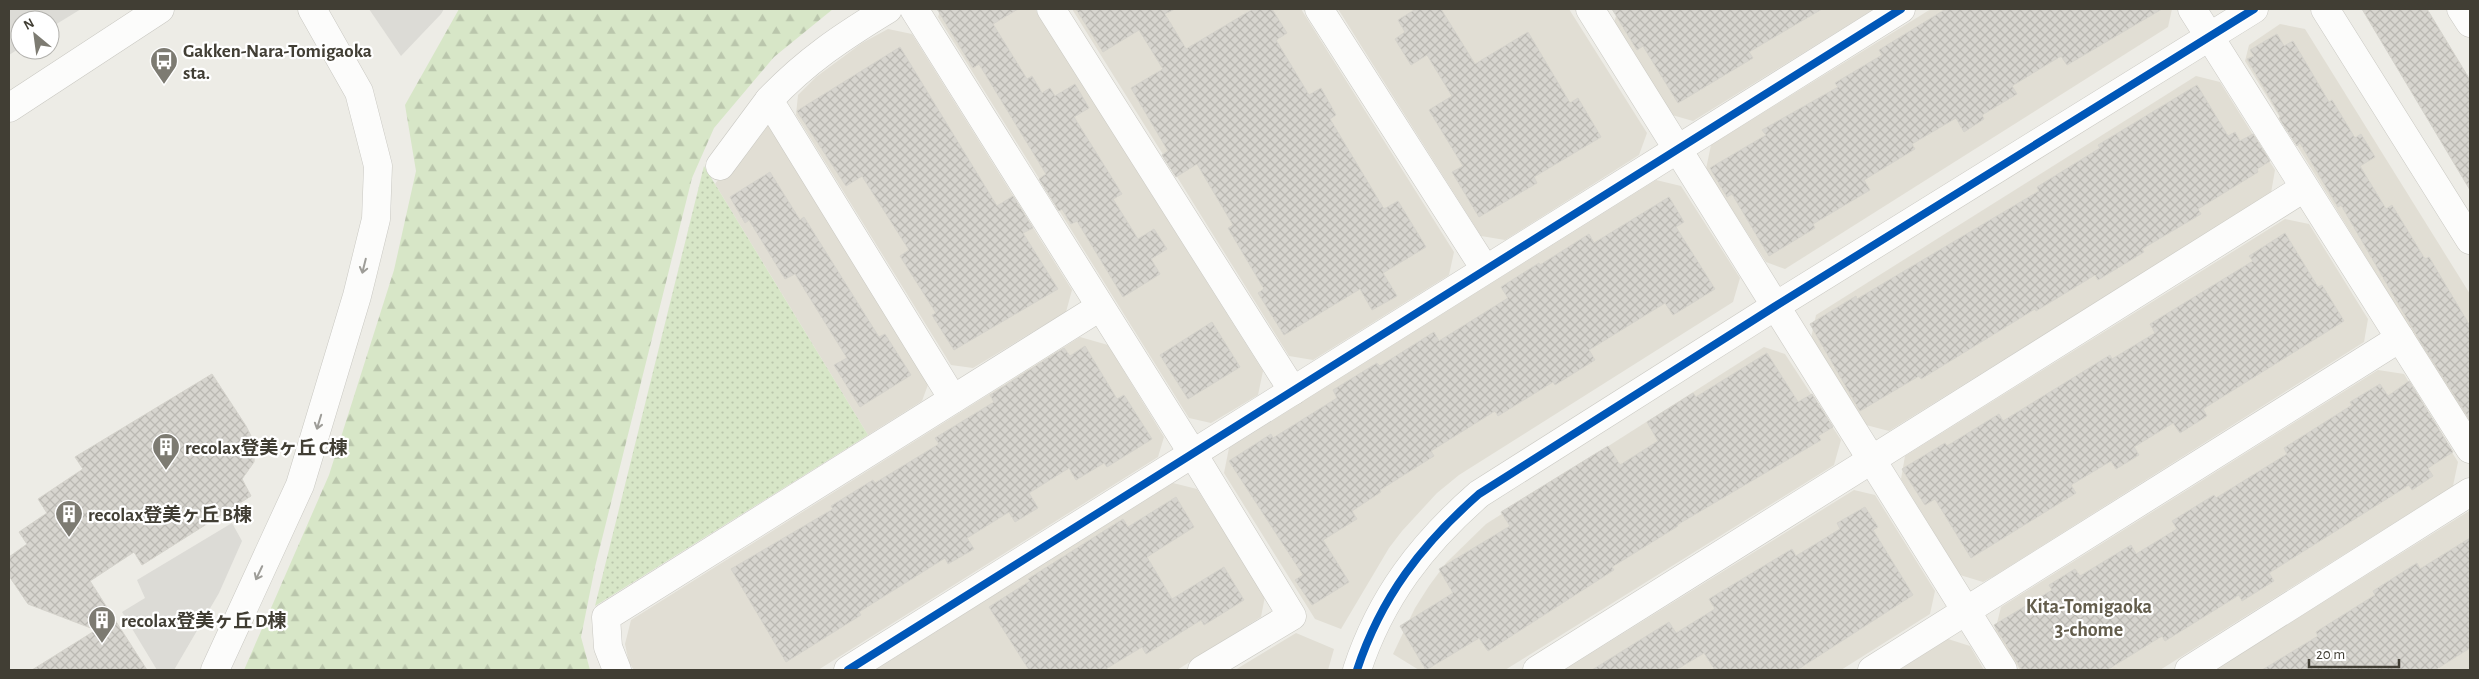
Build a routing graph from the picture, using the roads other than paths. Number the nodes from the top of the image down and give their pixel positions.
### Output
1 (160, 9) edge
2 (312, 9) edge
3 (888, 9) edge
4 (914, 9) edge
5 (1051, 9) edge
6 (1319, 9) edge
7 (1590, 9) edge
8 (1902, 9) edge
9 (2192, 9) edge
10 (2254, 9) edge
11 (2326, 9) edge
12 (2461, 9) edge
13 (2470, 23) edge
14 (2210, 36) junction
15 (769, 100) junction
16 (9, 108) edge
17 (1676, 149) junction
18 (720, 166) dead end
19 (2304, 188) junction
20 (2470, 240) edge
21 (1485, 269) junction
22 (1100, 307) junction
23 (1774, 307) junction
24 (2400, 338) junction
25 (1293, 392) junction
26 (953, 399) junction
27 (2470, 449) edge
28 (1193, 454) junction
29 (1871, 460) junction
30 (2470, 492) edge
31 (1966, 611) junction
32 (215, 670) edge
33 (617, 670) edge
34 (848, 670) edge
35 (1202, 670) edge
36 (1357, 670) edge
37 (1536, 670) edge
38 (1872, 670) edge
39 (2003, 670) edge
40 (2188, 670) edge

1 - 16 street
2 -> 32 street
3 - 15 street
4 - 22 street
5 - 25 street
6 - 21 street
7 - 17 street
8 - 17 street
9 - 14 street
10 - 14 street
11 - 20 street
12 - 13 street
14 - 19 street
14 - 23 street
15 - 18 street
15 - 26 street
17 - 21 street
17 - 23 street
19 - 24 street
19 - 29 street
21 - 25 street
22 - 26 street
22 - 28 street
23 - 29 street
23 - 36 street
24 - 27 street
24 - 31 street
25 - 28 street
26 - 33 street
28 - 34 street
28 - 35 street
29 - 31 street
29 - 37 street
30 - 40 street
31 - 38 street
31 - 39 street

